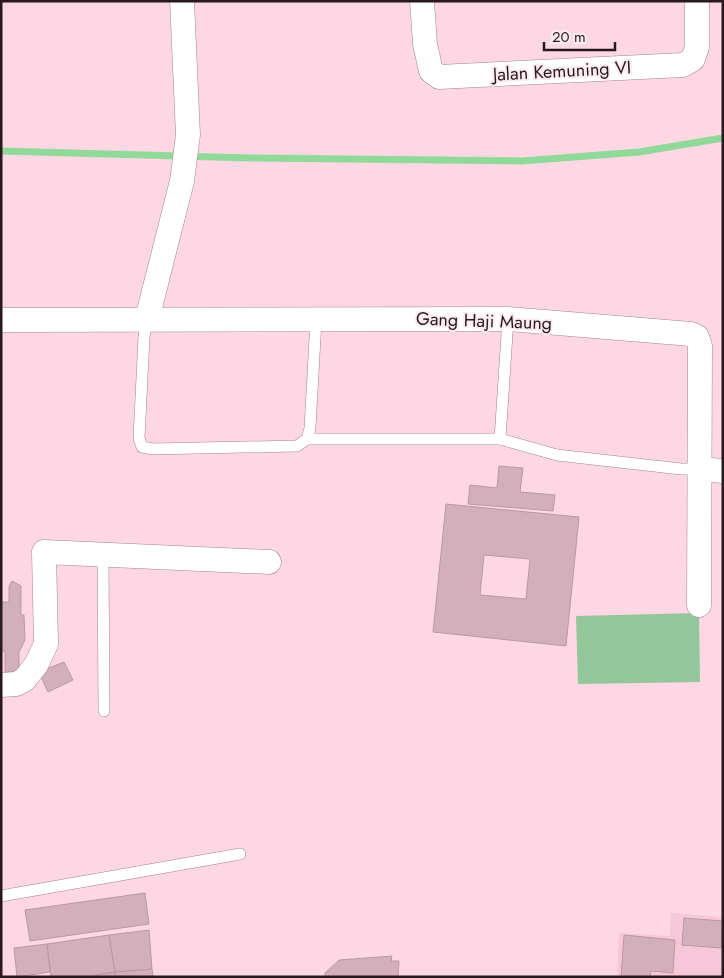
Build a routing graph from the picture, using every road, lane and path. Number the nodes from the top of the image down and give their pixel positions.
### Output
1 (182, 1) edge
2 (422, 1) edge
3 (697, 1) edge
4 (1, 320) edge
5 (147, 320) junction
6 (316, 320) junction
7 (508, 320) junction
8 (307, 439) junction
9 (500, 439) junction
10 (699, 469) junction
11 (723, 471) edge
12 (103, 554) junction
13 (269, 562) dead end
14 (699, 605) dead end
15 (1, 685) edge
16 (104, 711) dead end
17 (240, 854) dead end
18 (1, 896) edge

1 - 5 street
2 - 3 street, Jalan Kemuning VI
4 - 5 street, Gang Haji Maung
5 - 6 street, Gang Haji Maung
5 - 8 lane
6 - 7 street, Gang Haji Maung
6 - 8 lane
7 - 9 lane
7 - 10 street, Gang Haji Maung
8 - 9 lane
9 - 10 lane
10 - 11 street
10 - 14 street, Gang Haji Maung
12 - 13 street
12 - 15 street
12 - 16 lane
17 - 18 lane

